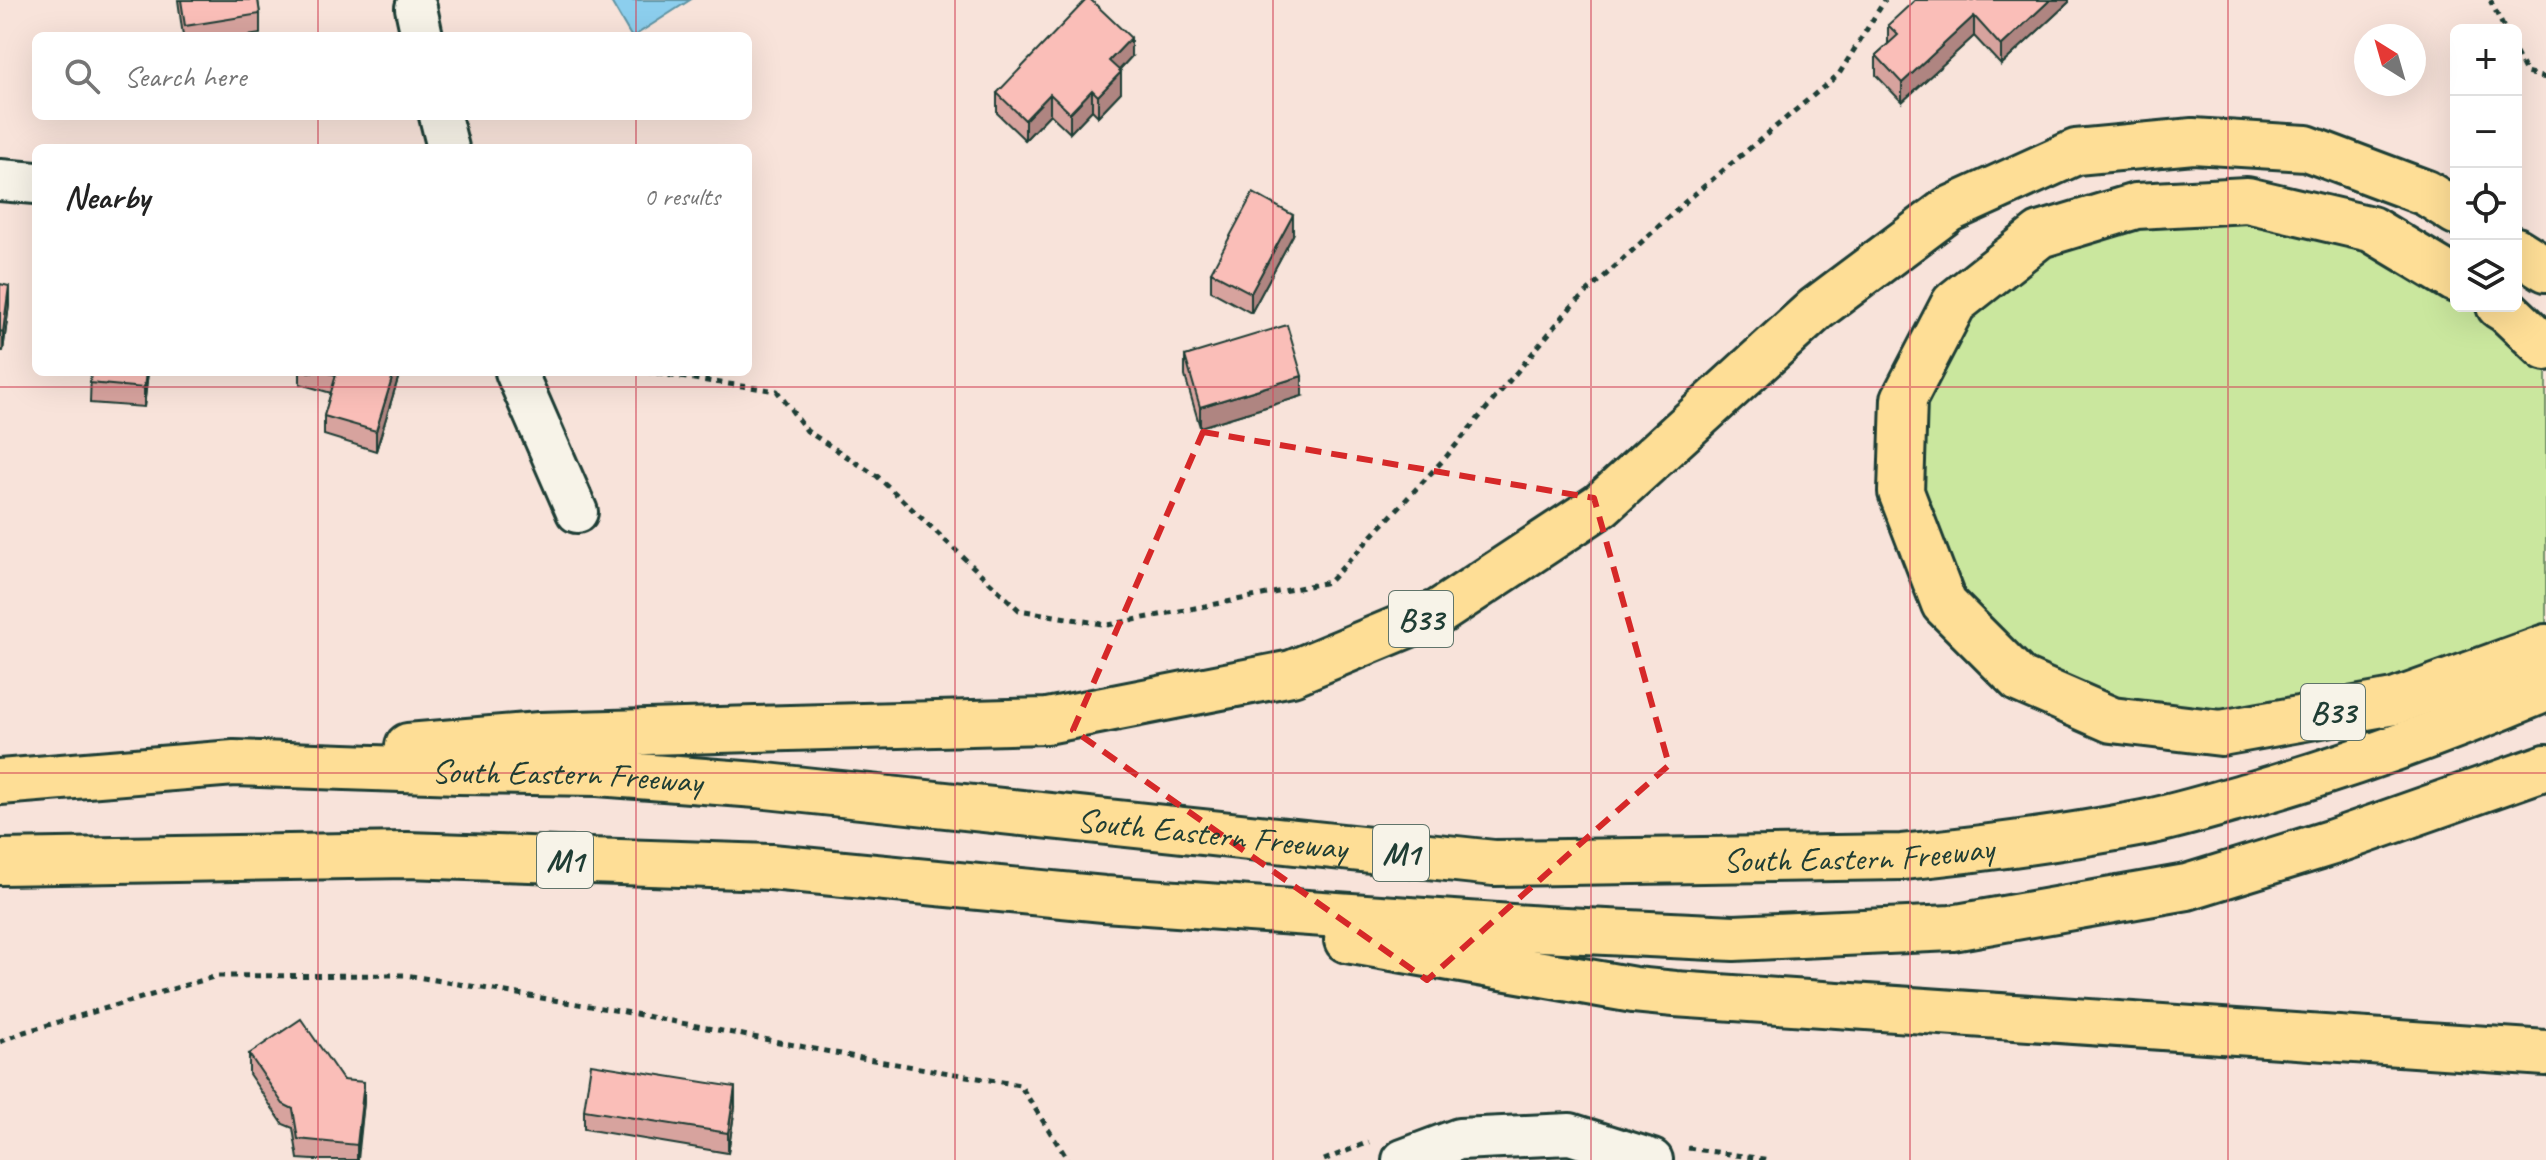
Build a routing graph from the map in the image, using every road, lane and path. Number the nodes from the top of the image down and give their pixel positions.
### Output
1 (1885, 0) edge
2 (2490, 0) edge
3 (2502, 24) edge
4 (2522, 65) edge
5 (2546, 78) edge
6 (441, 120) edge
7 (447, 144) edge
8 (0, 180) edge
9 (32, 183) edge
10 (2450, 208) edge
11 (2522, 254) edge
12 (2546, 269) edge
13 (2450, 276) edge
14 (2508, 312) edge
15 (2546, 348) edge
16 (518, 376) edge
17 (673, 376) edge
18 (577, 512) dead end
19 (2546, 647) edge
20 (2546, 689) edge
21 (234, 763) junction
22 (2546, 767) edge
23 (0, 782) edge
24 (0, 862) edge
25 (1104, 899) junction
26 (0, 1042) edge
27 (2546, 1053) edge
28 (1669, 1154) edge
29 (1068, 1160) edge
30 (1403, 1160) edge
31 (1770, 1160) edge

1 - 17 path
2 - 3 path
4 - 5 path
6 - 7 street
8 - 9 street
10 - 21 highway, B33
11 - 12 highway
13 - 19 highway, B33
14 - 15 highway
16 - 18 street
20 - 21 highway, South Eastern Freeway / M1
21 - 23 highway, South Eastern Freeway / M1
22 - 25 highway, South Eastern Freeway / M1
24 - 25 highway, South Eastern Freeway / M1
25 - 27 highway
26 - 29 path
28 - 30 street
28 - 31 path

